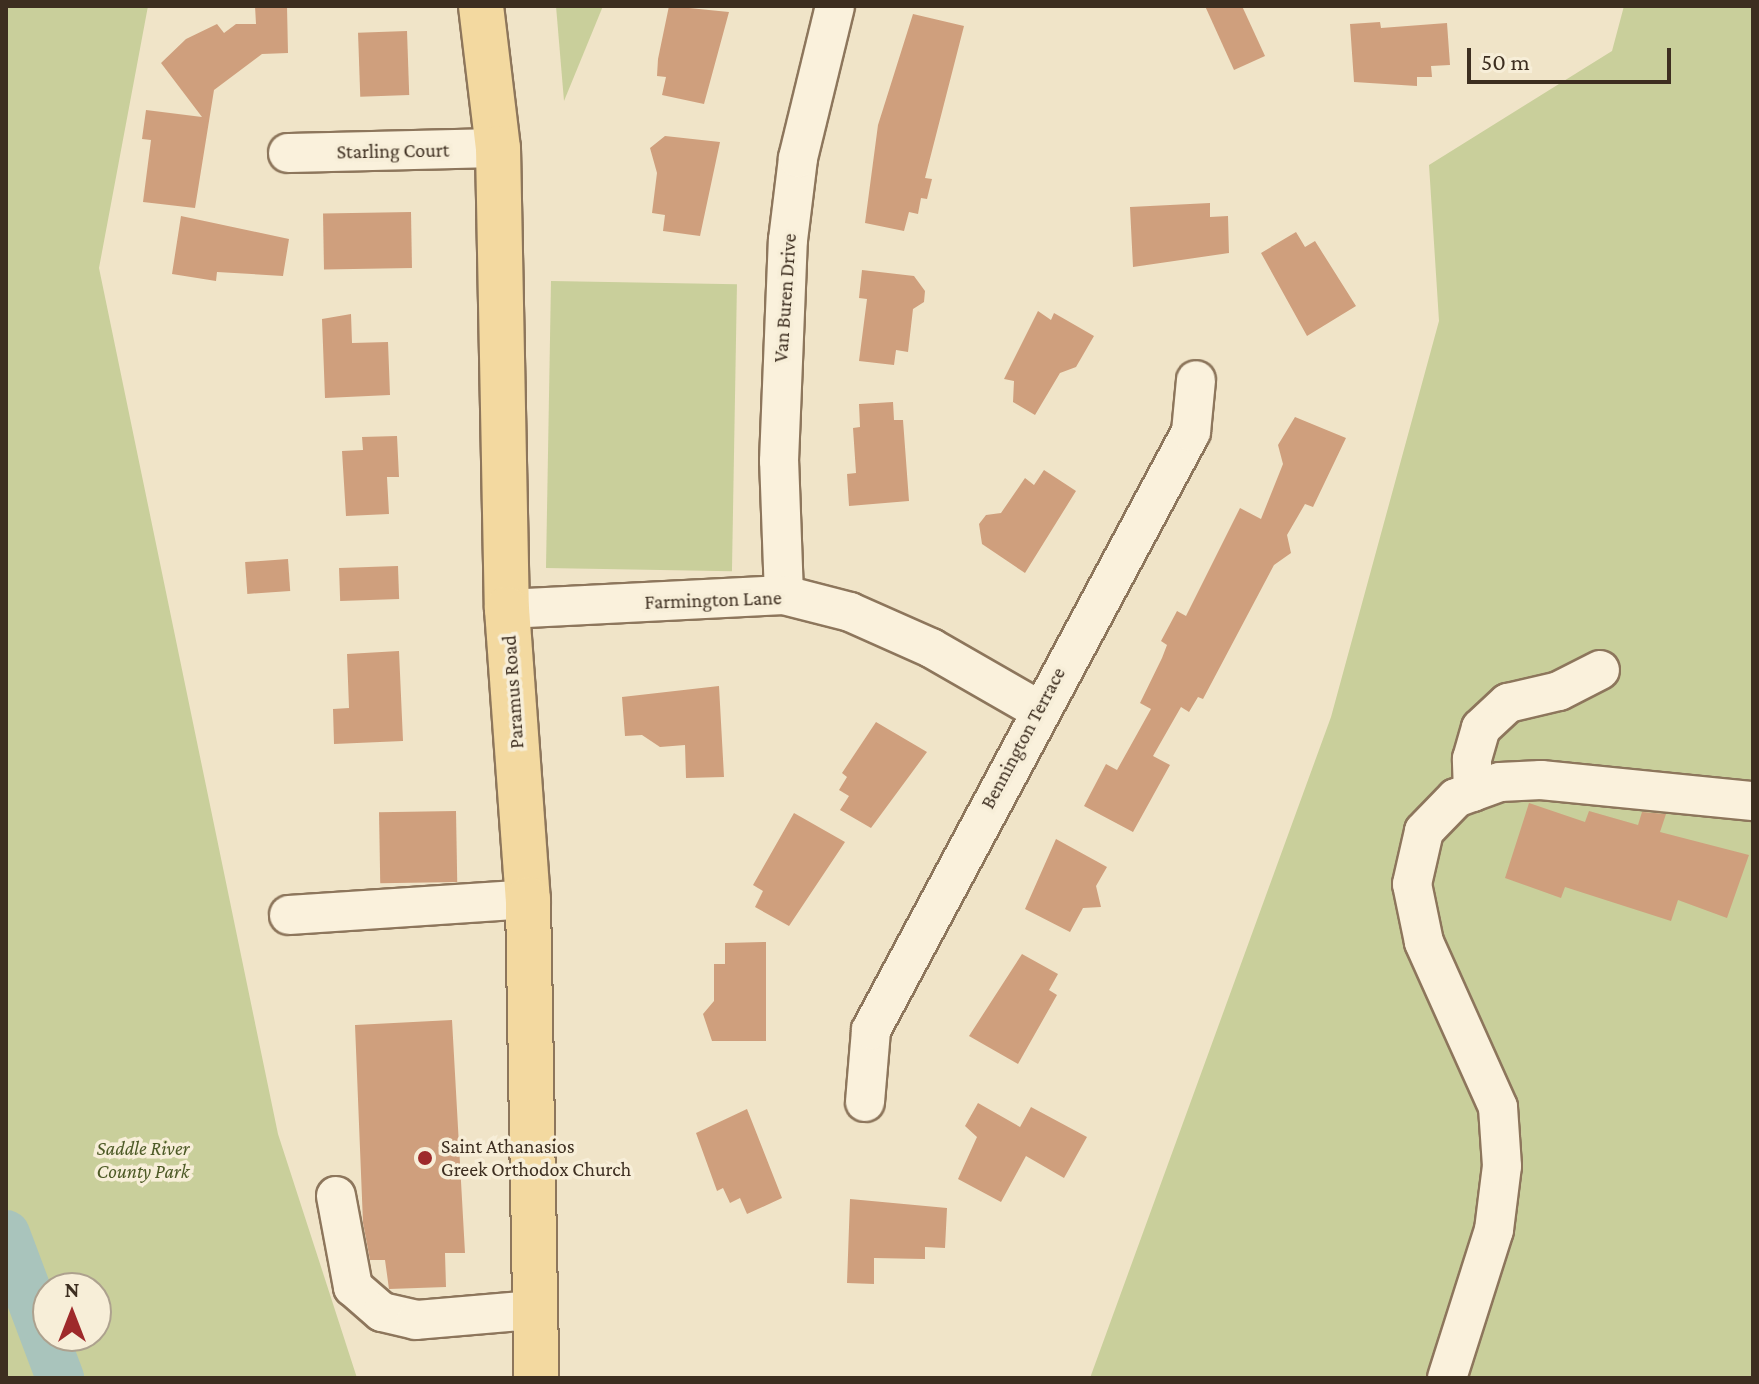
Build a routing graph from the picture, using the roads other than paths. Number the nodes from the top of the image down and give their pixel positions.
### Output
1 (481, 6) edge
2 (835, 6) edge
3 (498, 148) junction
4 (288, 153) dead end
5 (1196, 380) dead end
6 (784, 595) junction
7 (507, 609) junction
8 (1600, 670) dead end
9 (1037, 709) junction
10 (1473, 792) junction
11 (1753, 801) edge
12 (528, 899) junction
13 (289, 915) dead end
14 (865, 1102) dead end
15 (336, 1196) dead end
16 (533, 1310) junction
17 (536, 1378) edge
18 (1447, 1378) edge

1 - 3 main road, Paramus Road
2 - 6 street, Van Buren Drive
3 - 4 street, Starling Court
3 - 7 main road, Paramus Road
5 - 9 street, Bennington Terrace
6 - 7 street, Farmington Lane
6 - 9 street, Farmington Lane
7 - 12 main road, Paramus Road
8 - 10 street
9 - 14 street, Bennington Terrace
10 - 11 street
10 - 18 street
12 - 13 street
12 - 16 main road, Paramus Road
15 - 16 street
16 - 17 main road, Paramus Road

